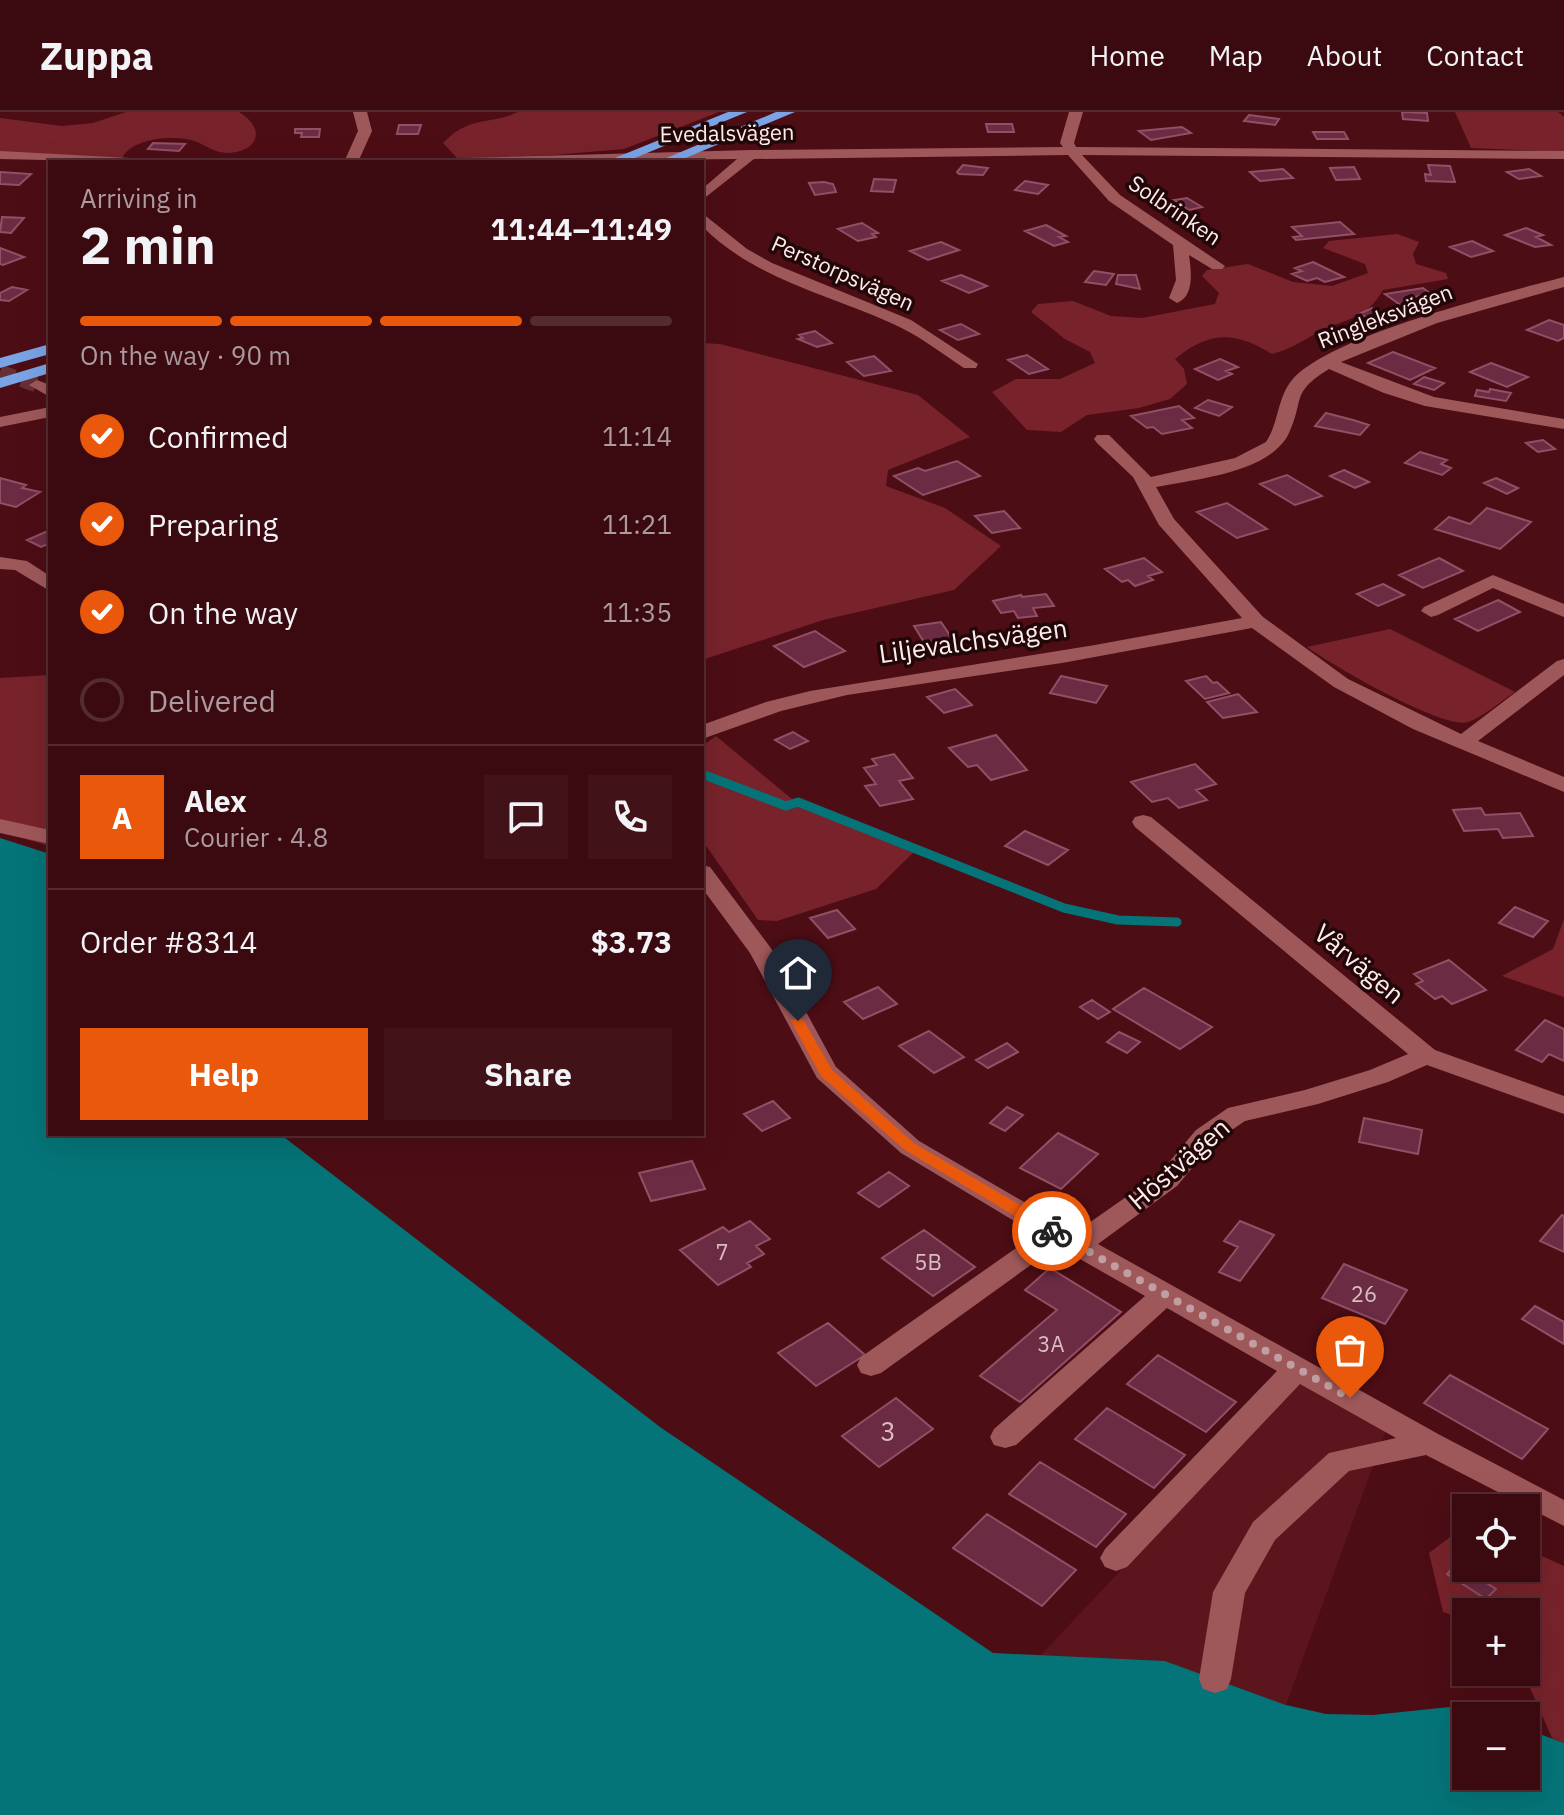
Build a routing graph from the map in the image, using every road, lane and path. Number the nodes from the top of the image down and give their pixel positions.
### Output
1 (360, 112) edge
2 (740, 112) edge
3 (788, 112) edge
4 (1076, 112) edge
5 (1071, 151) junction
6 (751, 154) junction
7 (0, 155) edge
8 (1564, 155) edge
9 (93, 160) edge
10 (352, 160) edge
11 (538, 160) edge
12 (618, 160) edge
13 (669, 160) edge
14 (704, 194) edge
15 (704, 219) edge
16 (1180, 241) junction
17 (1217, 266) dead end
18 (1564, 282) edge
19 (1177, 298) dead end
20 (48, 350) edge
21 (1327, 362) junction
22 (0, 363) edge
23 (970, 364) dead end
24 (48, 369) edge
25 (0, 383) edge
26 (48, 412) edge
27 (0, 422) edge
28 (1564, 424) edge
29 (1103, 439) dead end
30 (1147, 483) junction
31 (0, 563) edge
32 (48, 584) edge
33 (1431, 611) dead end
34 (1564, 611) edge
35 (1256, 621) junction
36 (1564, 665) edge
37 (704, 732) edge
38 (1464, 742) junction
39 (1564, 785) edge
40 (1143, 822) dead end
41 (0, 826) edge
42 (48, 837) edge
43 (704, 875) edge
44 (1426, 1056) junction
45 (1564, 1105) edge
46 (1066, 1239) junction
47 (1166, 1293) junction
48 (871, 1365) dead end
49 (1297, 1368) junction
50 (1005, 1437) dead end
51 (1429, 1443) junction
52 (1564, 1514) edge
53 (1116, 1558) dead end
54 (1215, 1679) dead end

1 - 10 street
2 - 12 highway
3 - 13 highway
4 - 5 street
5 - 6 street, Evedalsvägen
5 - 8 street, Evedalsvägen
5 - 16 street, Solbrinken
6 - 11 street, Evedalsvägen
6 - 14 street
7 - 9 street
15 - 23 street, Perstorpsvägen
16 - 17 street, Solbrinken
16 - 19 street
18 - 21 street, Ringleksvägen
20 - 22 highway
21 - 28 street
21 - 30 street, Ringleksvägen
24 - 25 highway
26 - 27 street
29 - 30 street
30 - 35 street
31 - 32 street
33 - 34 street
35 - 37 street, Liljevalchsvägen
35 - 38 street
36 - 38 street
38 - 39 street
40 - 44 street, Vårvägen
41 - 42 street
43 - 46 street
44 - 45 street, Vårvägen
44 - 46 street, Höstvägen
46 - 47 street
46 - 48 street, Höstvägen
47 - 49 street
47 - 50 street
49 - 51 street
49 - 53 street
51 - 52 street
51 - 54 street

